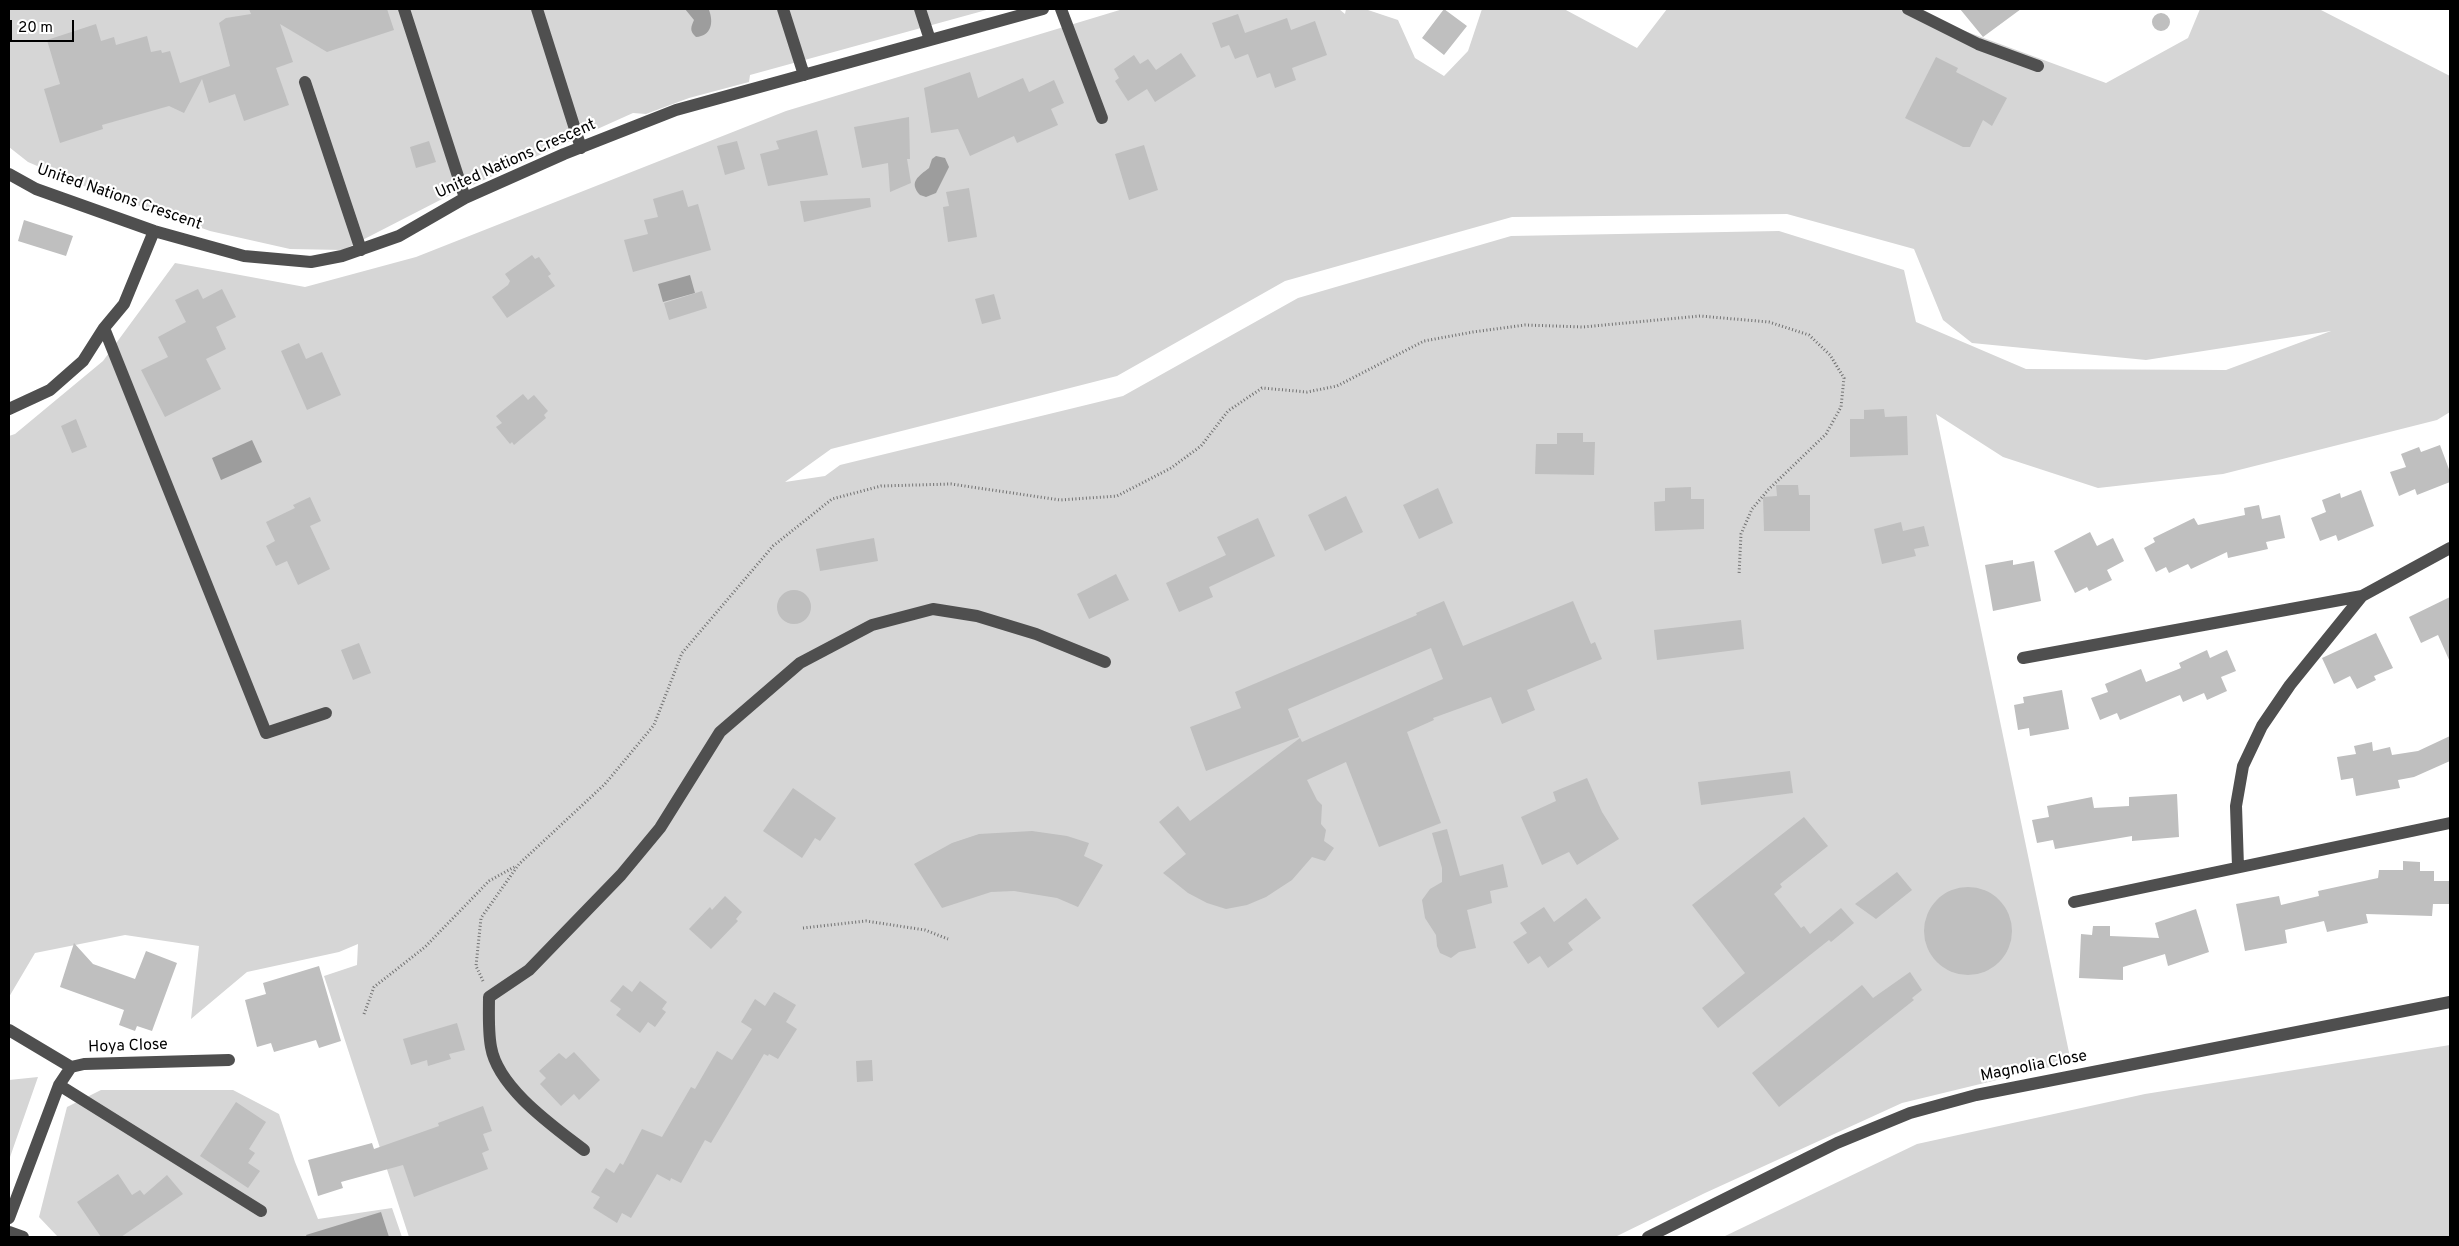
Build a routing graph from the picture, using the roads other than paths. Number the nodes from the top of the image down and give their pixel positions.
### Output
1 (404, 9) edge
2 (537, 9) edge
3 (783, 9) edge
4 (920, 9) edge
5 (1043, 9) edge
6 (1061, 9) edge
7 (1908, 9) edge
8 (930, 40) junction
9 (2038, 66) dead end
10 (804, 75) junction
11 (305, 82) dead end
12 (1102, 118) dead end
13 (581, 148) junction
14 (9, 174) edge
15 (465, 198) junction
16 (154, 231) junction
17 (360, 250) junction
18 (104, 328) junction
19 (9, 409) edge
20 (2450, 548) edge
21 (2362, 596) junction
22 (2023, 658) dead end
23 (1106, 662) dead end
24 (326, 713) dead end
25 (2450, 823) edge
26 (2238, 866) junction
27 (2074, 902) dead end
28 (2450, 1002) edge
29 (9, 1030) edge
30 (229, 1060) dead end
31 (71, 1067) junction
32 (59, 1085) junction
33 (584, 1150) dead end
34 (261, 1211) dead end
35 (9, 1218) edge
36 (9, 1232) edge
37 (22, 1237) edge
38 (1648, 1237) edge

1 - 15 street
2 - 13 street
3 - 10 street
4 - 8 street
5 - 8 street, United Nations Crescent
6 - 12 street
7 - 9 street
8 - 10 street, United Nations Crescent
10 - 13 street, United Nations Crescent
11 - 17 street
13 - 15 street, United Nations Crescent
14 - 16 street, United Nations Crescent
15 - 17 street, United Nations Crescent
16 - 17 street, United Nations Crescent
16 - 18 street
18 - 19 street
18 - 24 street
20 - 21 street
21 - 22 street
21 - 26 street
23 - 33 street
25 - 26 street
26 - 27 street
28 - 38 street, Magnolia Close
29 - 31 street
30 - 31 street, Hoya Close
31 - 32 street, Hoya Close
32 - 34 street
32 - 35 street, Hoya Close
36 - 37 street

